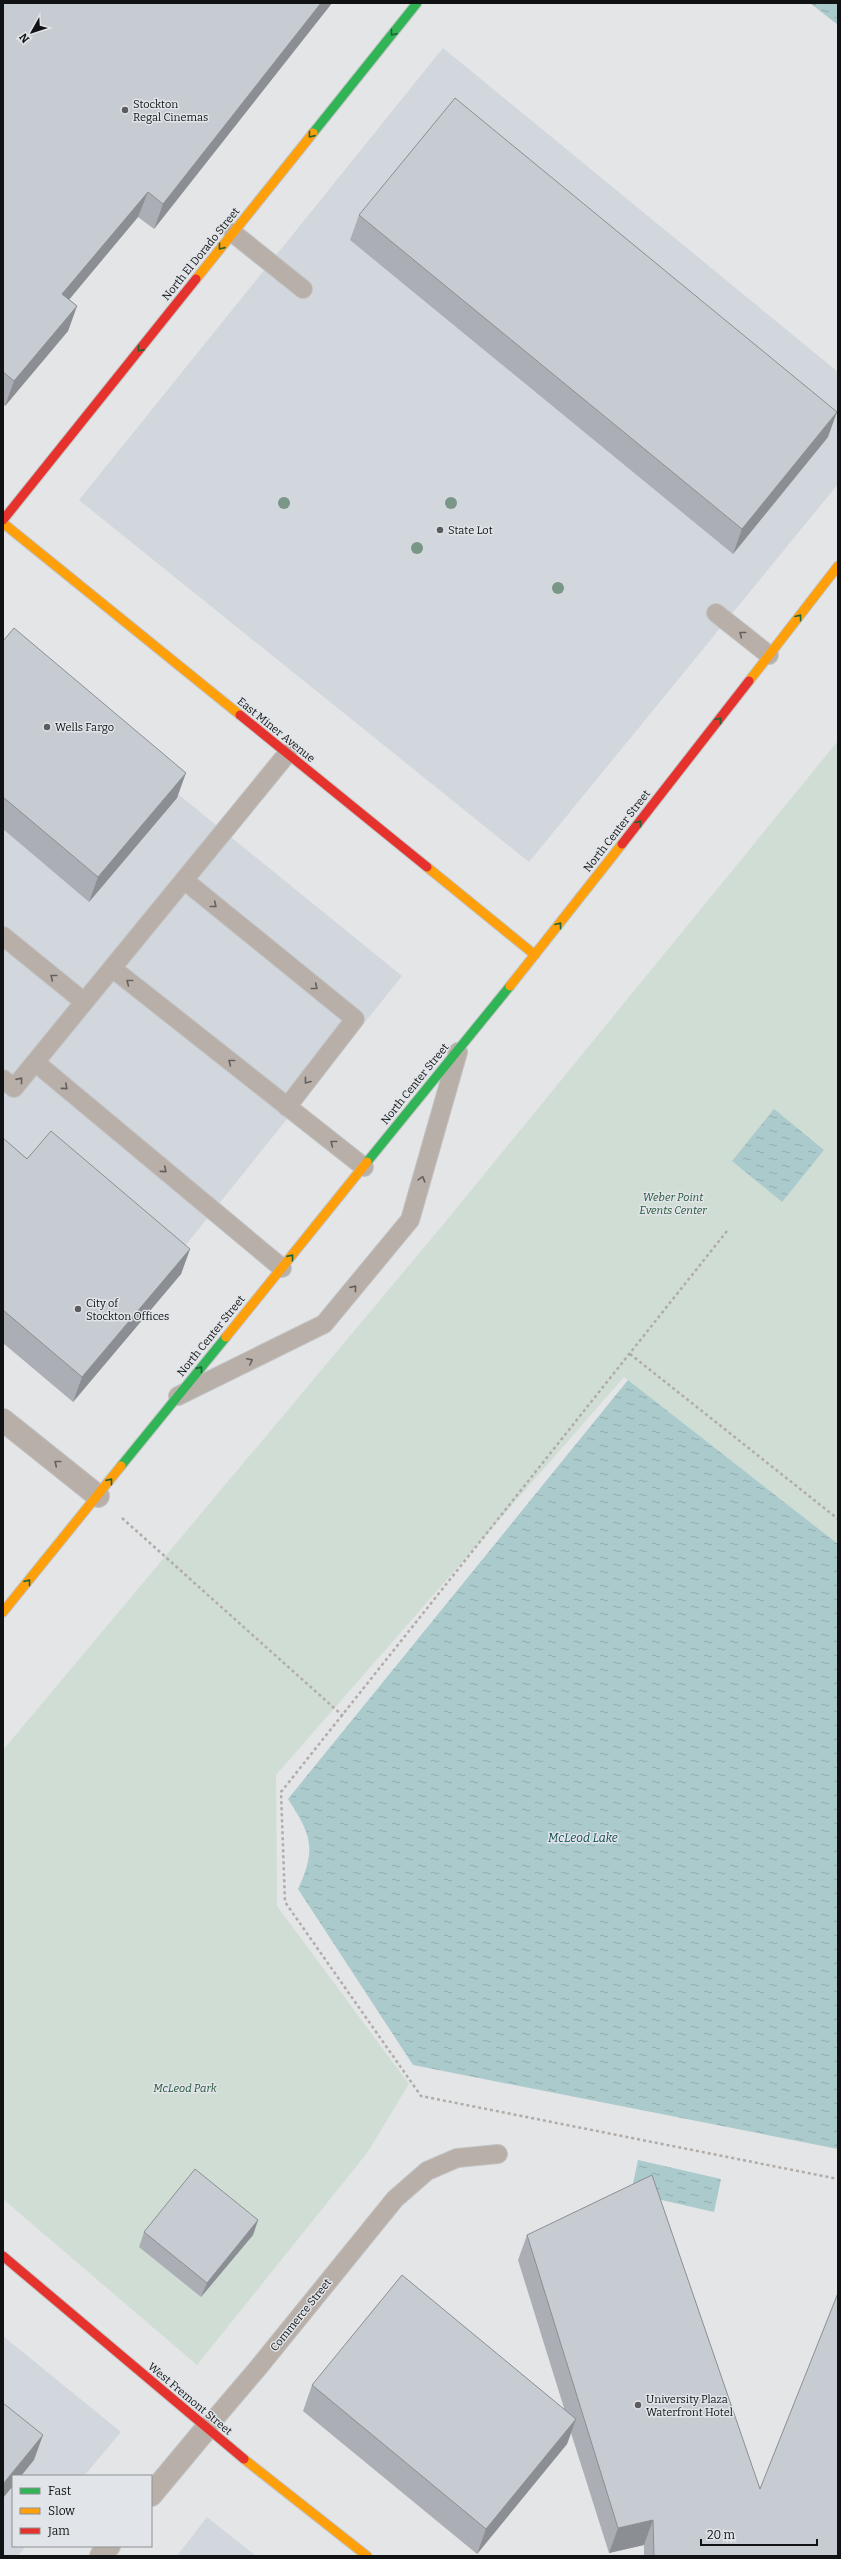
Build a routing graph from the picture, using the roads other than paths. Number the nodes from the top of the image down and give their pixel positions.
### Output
1 (417, 3) edge
2 (233, 233) junction
3 (303, 289) dead end
4 (3, 520) edge
5 (3, 523) edge
6 (838, 566) edge
7 (716, 613) dead end
8 (769, 655) junction
9 (287, 754) junction
10 (184, 880) junction
11 (3, 936) edge
12 (535, 956) junction
13 (112, 968) junction
14 (83, 1001) junction
15 (459, 1048) junction
16 (35, 1062) junction
17 (3, 1079) edge
18 (287, 1107) junction
19 (364, 1167) junction
20 (282, 1268) junction
21 (178, 1397) junction
22 (3, 1420) edge
23 (98, 1496) junction
24 (3, 1612) edge
25 (498, 2154) dead end
26 (3, 2256) edge
27 (206, 2429) junction
28 (152, 2494) edge
29 (108, 2547) edge
30 (101, 2556) edge
31 (367, 2556) edge

1 -> 2 main road, North El Dorado Street
2 - 3 lane
2 -> 4 main road, North El Dorado Street
5 - 9 main road, East Miner Avenue
8 -> 6 main road, North Center Street
8 -> 7 lane
12 -> 8 main road, North Center Street
9 - 10 lane
9 - 12 main road, East Miner Avenue
10 - 13 lane
10 -> 18 lane
14 -> 11 lane
12 - 15 main road, North Center Street
13 - 14 lane
18 -> 13 lane
14 - 16 lane
15 - 19 main road, North Center Street
21 -> 15 lane
17 -> 16 lane
16 -> 20 lane
19 -> 18 lane
20 -> 19 main road, North Center Street
21 -> 20 main road, North Center Street
23 -> 21 main road, North Center Street
23 -> 22 street
24 -> 23 main road, North Center Street
25 - 27 lane, Commerce Street
26 - 27 main road, West Fremont Street
27 - 28 street
27 - 31 main road, West Fremont Street
29 - 30 street

